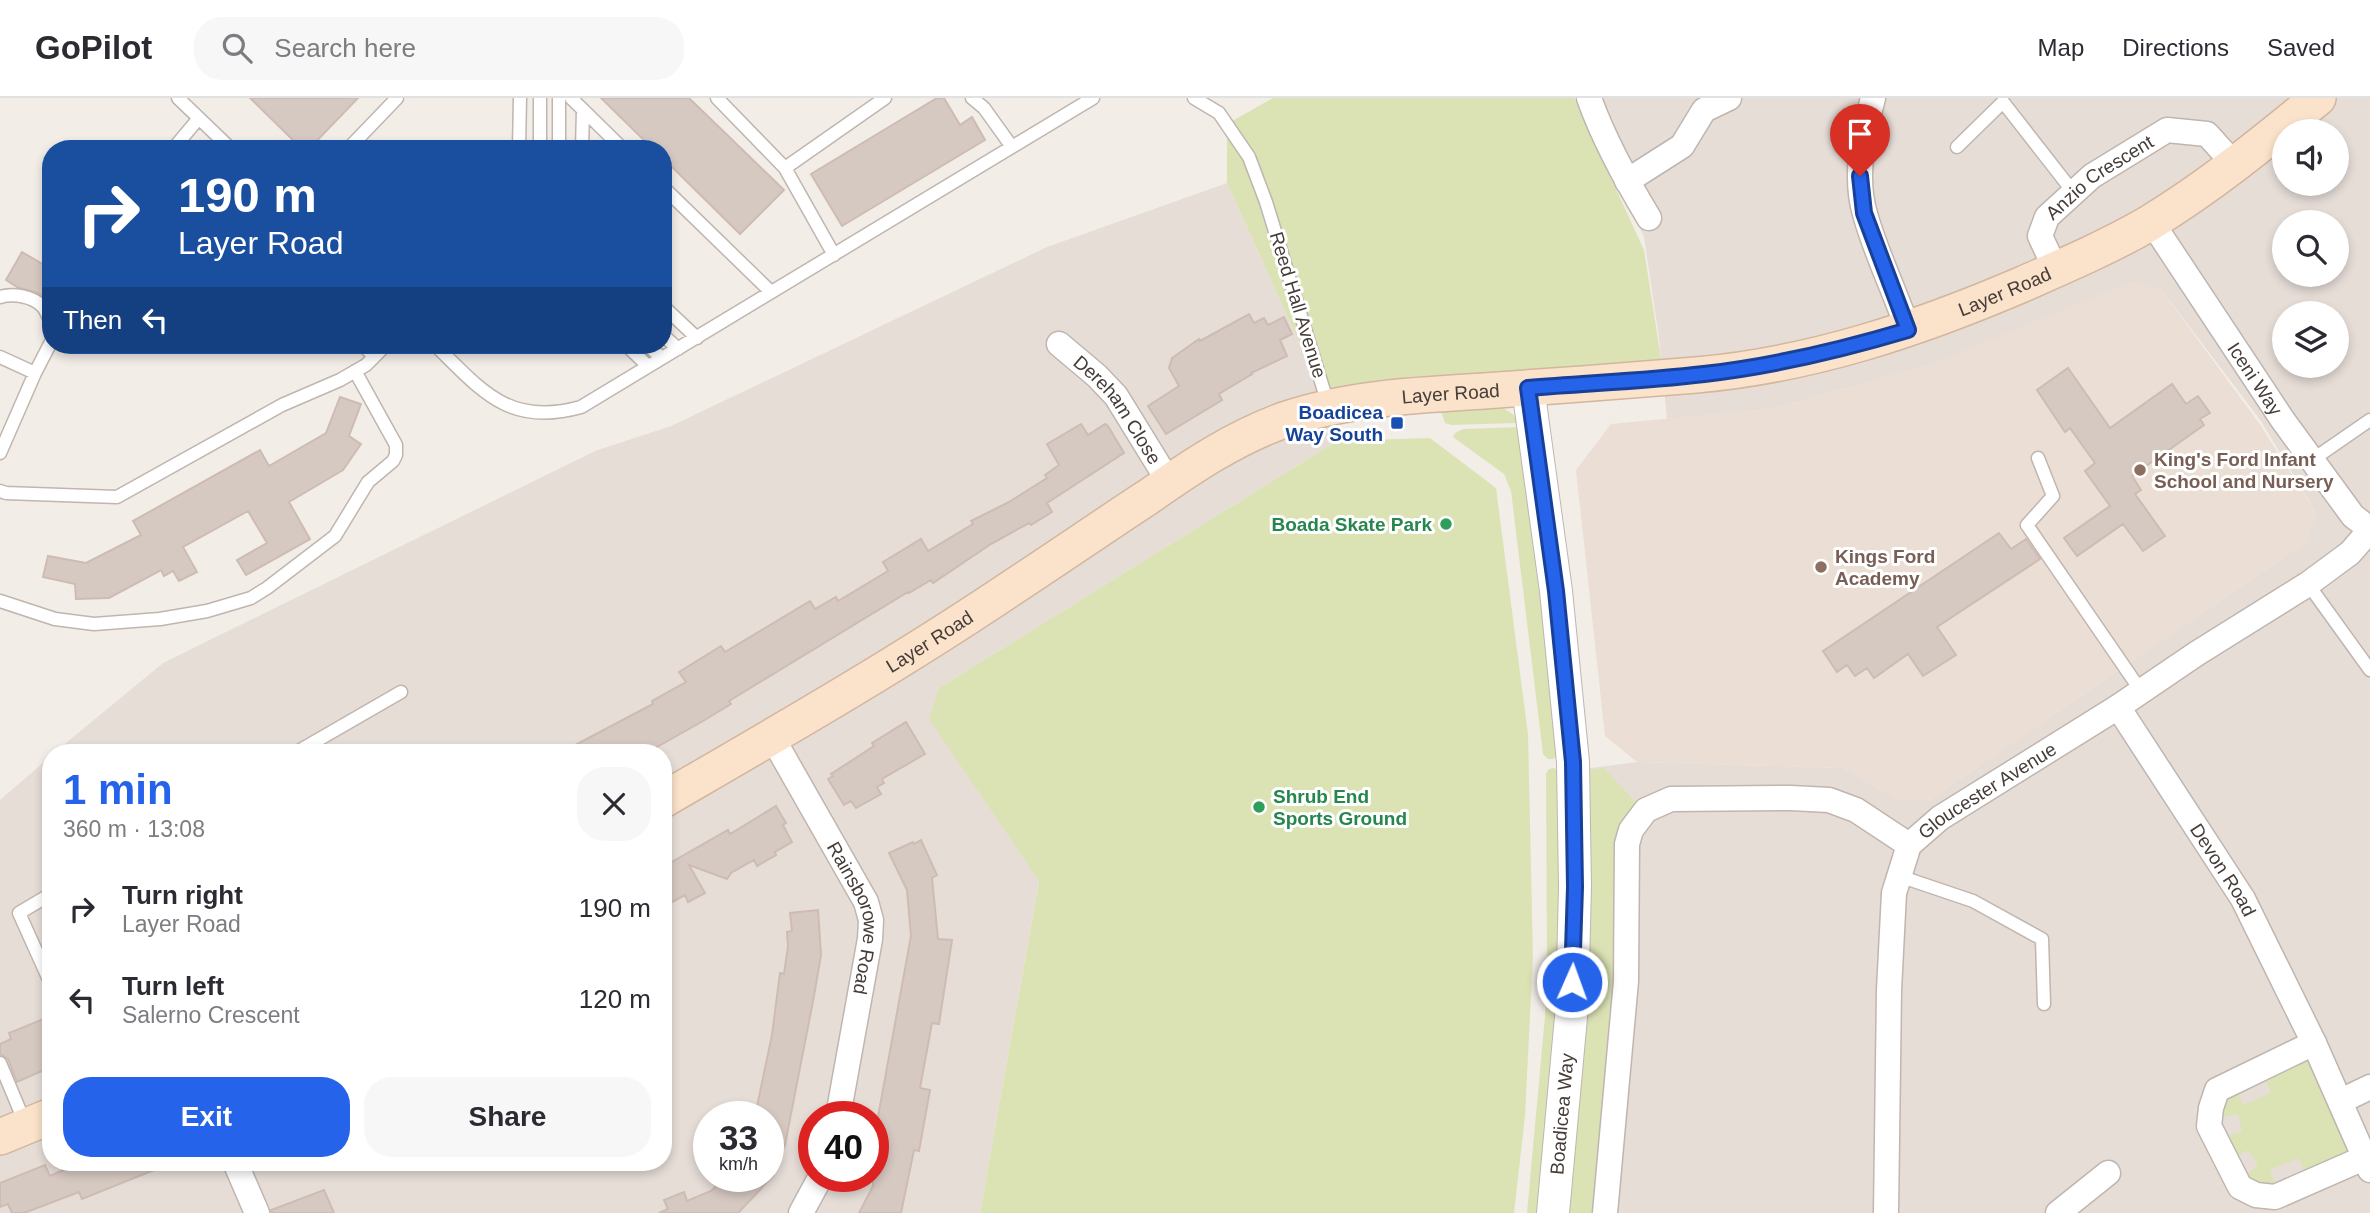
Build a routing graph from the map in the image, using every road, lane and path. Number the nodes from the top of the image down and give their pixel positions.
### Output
1 (178, 98) edge
2 (397, 98) edge
3 (520, 98) edge
4 (540, 98) edge
5 (559, 98) edge
6 (571, 98) edge
7 (717, 98) edge
8 (886, 98) edge
9 (972, 98) edge
10 (1093, 98) edge
11 (1194, 98) edge
12 (1589, 98) edge
13 (1729, 98) edge
14 (1873, 98) edge
15 (2318, 98) edge
16 (2005, 100) edge
17 (583, 110) junction
18 (199, 118) junction
19 (608, 134) junction
20 (181, 140) edge
21 (222, 140) edge
22 (357, 140) edge
23 (519, 140) edge
24 (540, 140) edge
25 (559, 140) edge
26 (582, 140) edge
27 (608, 140) edge
28 (614, 140) edge
29 (1012, 147) junction
30 (1957, 147) dead end
31 (2235, 165) junction
32 (785, 168) junction
33 (1627, 181) junction
34 (2074, 193) junction
35 (672, 196) edge
36 (1649, 218) dead end
37 (2151, 221) junction
38 (834, 255) junction
39 (2056, 270) junction
40 (772, 292) junction
41 (0, 297) edge
42 (42, 306) edge
43 (672, 314) edge
44 (1908, 330) junction
45 (697, 338) junction
46 (672, 343) edge
47 (1059, 344) dead end
48 (678, 349) junction
49 (672, 352) edge
50 (45, 354) edge
51 (371, 354) edge
52 (377, 354) edge
53 (444, 354) edge
54 (635, 354) edge
55 (658, 354) edge
56 (669, 354) edge
57 (0, 357) edge
58 (374, 357) junction
59 (662, 358) junction
60 (648, 366) junction
61 (355, 371) junction
62 (35, 373) junction
63 (1528, 388) junction
64 (1329, 408) junction
65 (2370, 421) edge
66 (0, 453) edge
67 (2038, 458) dead end
68 (2312, 460) junction
69 (1169, 482) junction
70 (0, 491) edge
71 (2370, 530) edge
72 (2308, 584) junction
73 (0, 601) edge
74 (2370, 670) edge
75 (2141, 691) junction
76 (401, 692) dead end
77 (2118, 707) junction
78 (772, 737) junction
79 (311, 744) edge
80 (672, 795) edge
81 (1909, 845) junction
82 (1899, 876) junction
83 (42, 899) edge
84 (42, 964) edge
85 (2044, 1004) dead end
86 (2314, 1043) junction
87 (0, 1063) edge
88 (2370, 1087) edge
89 (841, 1101) edge
90 (2341, 1101) junction
91 (26, 1127) edge
92 (2367, 1164) edge
93 (239, 1171) edge
94 (2108, 1173) dead end
95 (812, 1192) edge
96 (257, 1213) edge
97 (801, 1213) edge
98 (1552, 1213) edge
99 (1605, 1213) edge
100 (1886, 1213) edge
101 (2058, 1213) edge

1 - 18 lane
2 - 22 lane
3 - 23 lane
4 - 24 lane
5 - 25 lane
6 - 17 lane
7 - 32 lane
8 - 32 lane
9 - 29 lane
10 - 29 lane
11 - 64 lane, Reed Hall Avenue
12 - 33 street
13 - 33 street
14 - 44 street
15 - 31 main road, Layer Road
16 - 30 lane
16 - 34 lane
17 - 19 lane
17 - 26 lane
18 - 20 lane
18 - 21 lane
19 - 27 lane
19 - 28 lane
29 - 38 lane
31 - 34 street, Anzio Crescent
31 - 37 main road, Layer Road
32 - 38 lane
33 - 36 street
34 - 39 street, Anzio Crescent
35 - 40 lane
37 - 39 main road, Layer Road
37 - 68 street, Iceni Way
38 - 40 lane
39 - 44 main road, Layer Road
40 - 45 lane
41 - 42 lane
43 - 45 lane
44 - 63 main road, Layer Road
45 - 48 lane
46 - 48 lane
47 - 69 street, Dereham Close
48 - 49 lane
50 - 62 lane
51 - 58 lane
52 - 58 lane
53 - 60 lane
54 - 60 lane
55 - 59 lane
56 - 59 lane
57 - 62 lane
58 - 61 lane
59 - 60 lane
61 - 70 lane
61 - 73 lane
62 - 66 lane
63 - 64 main road, Layer Road
63 - 98 street, Boadicea Way
64 - 69 main road, Layer Road
65 - 68 lane
67 - 75 lane
68 - 71 street, Iceni Way
69 - 78 main road, Layer Road
71 - 72 street, Gloucester Avenue
72 - 74 lane
72 - 75 street, Gloucester Avenue
75 - 77 street, Gloucester Avenue
76 - 79 lane
77 - 81 street, Gloucester Avenue
77 - 86 street, Devon Road
78 - 80 main road, Layer Road
78 - 89 street, Rainsborowe Road
81 - 82 street, Gloucester Avenue
81 - 99 street
82 - 85 lane
82 - 100 street, Gloucester Avenue
83 - 84 lane
86 - 90 street, Devon Road
86 - 92 street, Devon Road
87 - 91 lane
88 - 90 street
90 - 92 street, Devon Road
93 - 96 street
94 - 101 street
95 - 97 street

